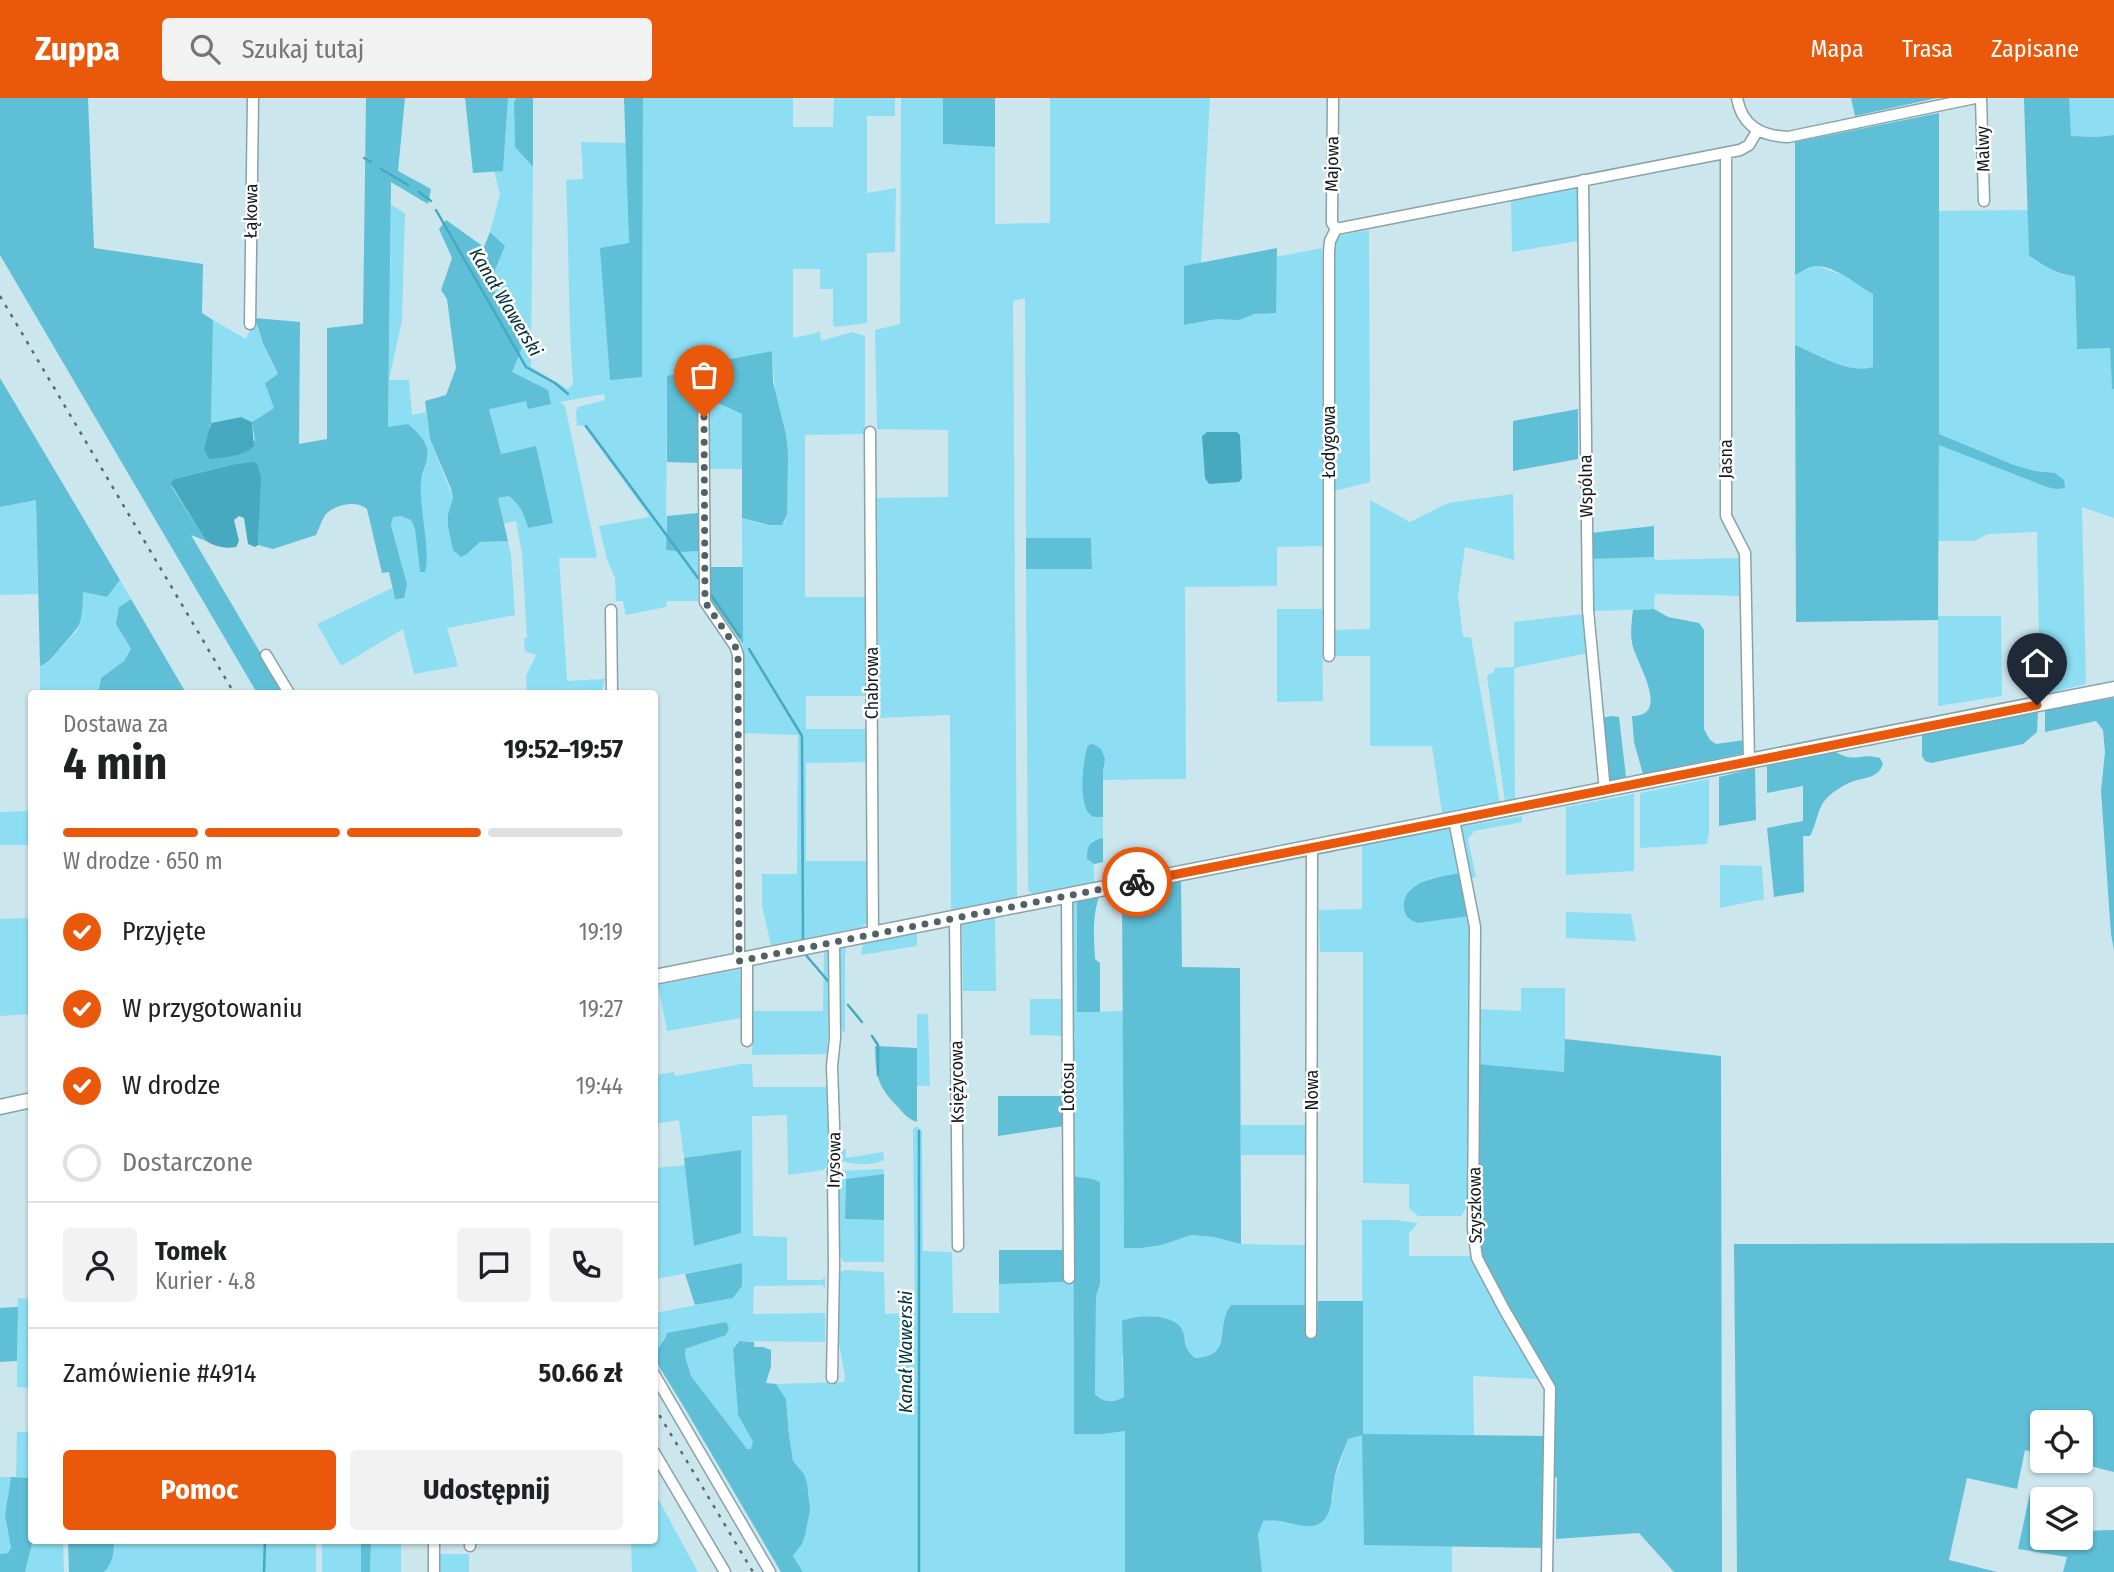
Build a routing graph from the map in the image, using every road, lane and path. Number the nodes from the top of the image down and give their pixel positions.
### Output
1 (253, 98) edge
2 (1334, 98) edge
3 (1737, 98) edge
4 (1975, 98) edge
5 (1981, 98) edge
6 (1758, 131) junction
7 (1726, 153) junction
8 (1583, 180) junction
9 (1984, 201) dead end
10 (1336, 229) junction
11 (250, 324) dead end
12 (703, 366) dead end
13 (870, 432) dead end
14 (611, 610) dead end
15 (267, 655) dead end
16 (1329, 656) dead end
17 (2114, 689) edge
18 (287, 690) edge
19 (612, 690) edge
20 (1749, 761) junction
21 (1605, 791) junction
22 (1454, 820) junction
23 (1312, 847) junction
24 (1067, 895) junction
25 (955, 918) junction
26 (873, 934) junction
27 (834, 942) junction
28 (743, 960) junction
29 (658, 976) edge
30 (747, 1041) dead end
31 (28, 1101) edge
32 (0, 1107) edge
33 (958, 1246) dead end
34 (1069, 1278) dead end
35 (1311, 1333) dead end
36 (832, 1378) dead end
37 (658, 1381) edge
38 (658, 1459) edge
39 (434, 1544) edge
40 (434, 1572) edge
41 (725, 1572) edge
42 (771, 1572) edge
43 (1547, 1572) edge

1 - 11 street, Łąkowa
2 - 10 street, Majowa
3 - 6 street
4 - 6 street
5 - 9 street, Malwy
6 - 7 street
7 - 8 street
7 - 20 street, Jasna
8 - 10 street
8 - 21 street, Wspólna
10 - 16 street, Łodygowa
12 - 28 street
13 - 26 street, Chabrowa
14 - 19 street
15 - 18 street
17 - 20 street
20 - 21 street
21 - 22 street
22 - 23 street
22 - 43 street, Szyszkowa
23 - 24 street
23 - 35 street, Nowa
24 - 25 street
24 - 34 street, Lotosu
25 - 26 street
25 - 33 street, Księżycowa
26 - 27 street
27 - 28 street
27 - 36 street, Irysowa
28 - 29 street
28 - 30 street
31 - 32 street
37 - 42 street
38 - 41 street
39 - 40 street

